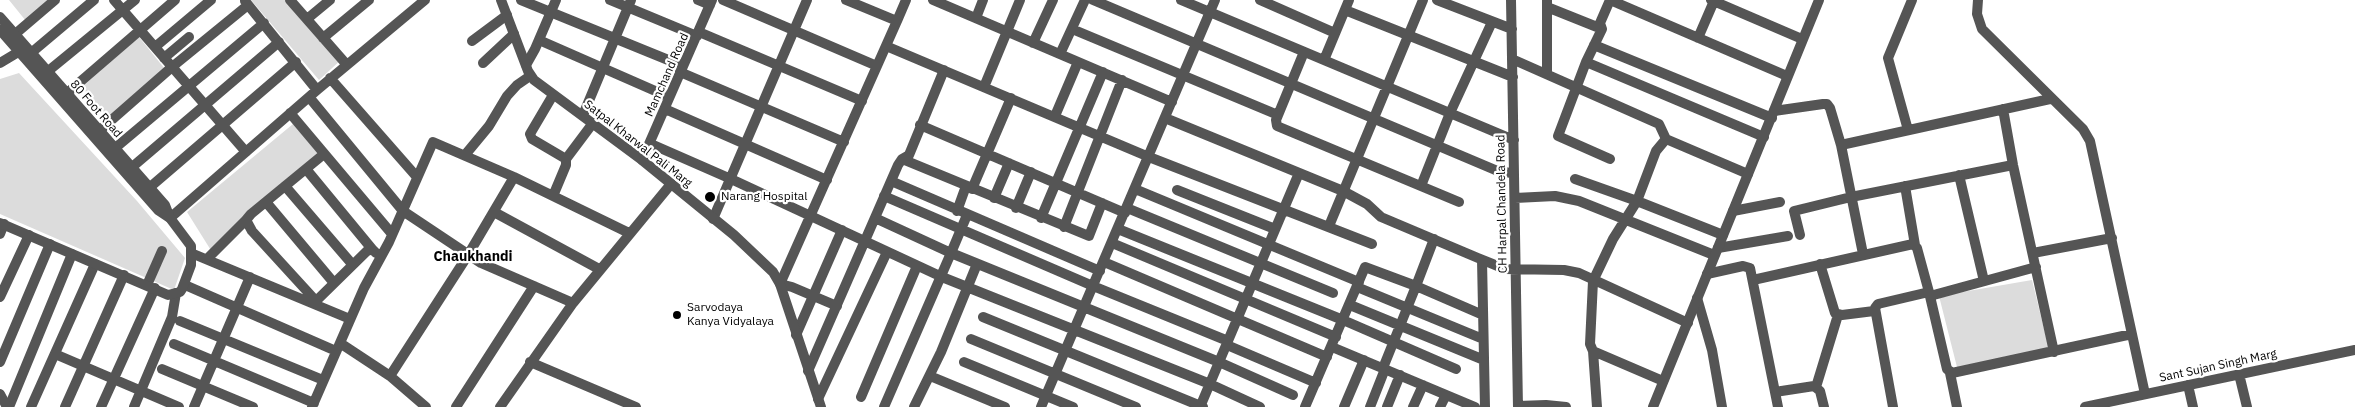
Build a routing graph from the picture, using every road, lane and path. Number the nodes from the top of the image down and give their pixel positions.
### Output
1 (55, 0) edge
2 (94, 0) edge
3 (114, 0) edge
4 (135, 0) edge
5 (175, 0) edge
6 (211, 0) edge
7 (291, 0) edge
8 (330, 0) edge
9 (369, 0) edge
10 (425, 0) edge
11 (501, 0) edge
12 (521, 0) edge
13 (556, 0) edge
14 (610, 0) edge
15 (698, 0) edge
16 (723, 0) edge
17 (795, 0) edge
18 (846, 0) edge
19 (906, 0) edge
20 (933, 0) edge
21 (983, 0) edge
22 (1020, 0) edge
23 (1053, 0) edge
24 (1085, 0) edge
25 (1093, 0) edge
26 (1181, 0) edge
27 (1215, 0) edge
28 (1260, 0) edge
29 (1423, 0) edge
30 (1437, 0) edge
31 (1511, 0) edge
32 (1610, 0) edge
33 (1819, 0) edge
34 (1912, 0) edge
35 (1978, 0) edge
36 (1712, 1) edge
37 (711, 2) edge
38 (806, 2) edge
39 (246, 3) edge
40 (947, 3) edge
41 (1547, 3) edge
42 (630, 4) edge
43 (1347, 5) edge
44 (123, 10) junction
45 (551, 12) junction
46 (1210, 13) junction
47 (507, 14) junction
48 (976, 18) junction
49 (307, 19) junction
50 (897, 21) junction
51 (1492, 22) junction
52 (264, 23) junction
53 (180, 26) junction
54 (1, 28) edge
55 (1072, 29) junction
56 (1512, 29) junction
57 (1602, 29) junction
58 (140, 30) junction
59 (795, 30) junction
60 (1007, 32) junction
61 (1335, 33) junction
62 (514, 34) junction
63 (698, 34) junction
64 (14, 35) junction
65 (1408, 35) junction
66 (189, 37) junction
67 (323, 38) junction
68 (615, 38) junction
69 (1698, 38) junction
70 (539, 40) junction
71 (1802, 40) junction
72 (279, 42) junction
73 (472, 42) dead end
74 (1033, 43) junction
75 (1196, 44) junction
76 (1594, 45) junction
77 (886, 46) junction
78 (154, 47) junction
79 (198, 47) junction
80 (26, 51) junction
81 (1304, 52) junction
82 (1060, 54) junction
83 (164, 58) junction
84 (1512, 59) junction
85 (1324, 60) junction
86 (296, 62) junction
87 (1078, 62) junction
88 (1474, 62) junction
89 (1586, 62) junction
90 (483, 63) dead end
91 (0, 64) edge
92 (347, 65) junction
93 (526, 65) junction
94 (780, 66) junction
95 (877, 66) junction
96 (172, 67) junction
97 (602, 69) junction
98 (682, 69) junction
99 (944, 70) junction
100 (47, 72) junction
101 (1103, 72) junction
102 (1547, 74) junction
103 (530, 76) junction
104 (1183, 76) junction
105 (1787, 76) junction
106 (1513, 77) junction
107 (330, 78) junction
108 (1122, 80) junction
109 (1291, 84) junction
110 (188, 86) junction
111 (1387, 86) junction
112 (1577, 86) junction
113 (984, 87) junction
114 (317, 90) junction
115 (66, 94) junction
116 (552, 95) junction
117 (309, 97) junction
118 (669, 97) junction
119 (1011, 98) junction
120 (2050, 98) junction
121 (862, 101) junction
122 (1172, 102) junction
123 (205, 106) junction
124 (762, 107) junction
125 (665, 109) junction
126 (2003, 109) junction
127 (76, 112) junction
128 (290, 113) junction
129 (1450, 113) junction
130 (1278, 115) junction
131 (1773, 115) junction
132 (583, 116) junction
133 (1055, 116) junction
134 (1165, 118) junction
135 (1374, 118) junction
136 (593, 122) junction
137 (221, 124) junction
138 (920, 125) junction
139 (1079, 126) junction
140 (1908, 130) junction
141 (99, 131) junction
142 (1101, 136) junction
143 (1764, 136) junction
144 (1666, 139) junction
145 (1514, 140) junction
146 (844, 142) junction
147 (650, 144) junction
148 (746, 144) junction
149 (1438, 145) junction
150 (1841, 145) junction
151 (114, 149) junction
152 (246, 152) junction
153 (324, 154) junction
154 (988, 154) junction
155 (465, 155) junction
156 (1149, 157) junction
157 (566, 159) junction
158 (902, 159) junction
159 (1610, 159) dead end
160 (642, 160) junction
161 (1356, 160) junction
162 (1009, 163) junction
163 (2012, 165) junction
164 (131, 168) junction
165 (306, 168) junction
166 (1031, 172) junction
167 (1299, 173) junction
168 (1514, 173) junction
169 (1748, 174) junction
170 (1959, 175) junction
171 (416, 176) junction
172 (514, 177) junction
173 (731, 179) junction
174 (1575, 179) dead end
175 (827, 180) junction
176 (891, 181) junction
177 (1055, 183) junction
178 (671, 184) junction
179 (285, 186) junction
180 (1421, 186) junction
181 (1905, 186) junction
182 (149, 188) junction
183 (969, 188) junction
184 (1135, 190) junction
185 (1177, 190) dead end
186 (1343, 191) junction
187 (1079, 193) junction
188 (553, 196) junction
189 (884, 196) junction
190 (1851, 197) junction
191 (994, 198) junction
192 (1515, 198) junction
193 (1637, 201) junction
194 (266, 202) junction
195 (1459, 202) dead end
196 (1780, 202) dead end
197 (1102, 203) junction
198 (1016, 208) junction
199 (1284, 209) junction
200 (402, 210) junction
201 (1126, 210) junction
202 (956, 211) junction
203 (1733, 211) junction
204 (494, 212) junction
205 (811, 216) junction
206 (967, 216) junction
207 (170, 218) junction
208 (875, 218) junction
209 (1040, 218) junction
210 (713, 219) junction
211 (246, 220) junction
212 (1626, 220) junction
213 (1329, 226) junction
214 (1, 227) edge
215 (1064, 227) junction
216 (1118, 229) junction
217 (1275, 229) junction
218 (842, 230) junction
219 (961, 230) junction
220 (630, 233) junction
221 (392, 234) junction
222 (29, 235) junction
223 (1722, 235) junction
224 (1800, 235) dead end
225 (1788, 236) dead end
226 (2112, 238) junction
227 (865, 240) junction
228 (1434, 240) junction
229 (1112, 243) junction
230 (50, 244) junction
231 (1372, 244) dead end
232 (1268, 245) junction
233 (1915, 245) junction
234 (372, 249) junction
235 (191, 250) junction
236 (162, 251) dead end
237 (887, 252) junction
238 (1716, 252) junction
239 (952, 253) junction
240 (2033, 253) junction
241 (72, 254) junction
242 (1863, 254) junction
243 (468, 255) junction
244 (380, 257) junction
245 (206, 260) junction
246 (1482, 260) junction
247 (1261, 263) junction
248 (95, 264) junction
249 (352, 264) junction
250 (977, 264) junction
251 (1820, 264) junction
252 (917, 266) junction
253 (1102, 266) junction
254 (2036, 267) junction
255 (599, 269) junction
256 (1516, 270) junction
257 (1707, 274) junction
258 (124, 275) junction
259 (250, 277) junction
260 (942, 277) junction
261 (1753, 280) junction
262 (1593, 281) junction
263 (1984, 281) junction
264 (334, 283) junction
265 (1253, 283) junction
266 (780, 284) junction
267 (1358, 284) junction
268 (185, 285) junction
269 (534, 286) junction
270 (1093, 286) junction
271 (1416, 286) junction
272 (151, 287) junction
273 (968, 288) junction
274 (176, 293) junction
275 (1333, 293) dead end
276 (1929, 294) junction
277 (0, 296) edge
278 (813, 296) junction
279 (1697, 298) junction
280 (1246, 299) junction
281 (315, 302) junction
282 (573, 303) junction
283 (837, 306) junction
284 (1350, 306) junction
285 (236, 308) junction
286 (1084, 308) junction
287 (1407, 308) junction
288 (1874, 311) junction
289 (1483, 315) junction
290 (1838, 315) junction
291 (983, 316) dead end
292 (350, 319) junction
293 (1237, 319) junction
294 (1343, 320) junction
295 (180, 321) dead end
296 (1688, 323) junction
297 (1400, 326) junction
298 (1074, 330) junction
299 (2132, 334) junction
300 (796, 335) junction
301 (223, 339) junction
302 (971, 339) dead end
303 (1483, 339) junction
304 (1334, 342) junction
305 (1394, 342) junction
306 (1227, 343) junction
307 (174, 344) dead end
308 (338, 347) junction
309 (1066, 350) junction
310 (2355, 350) edge
311 (1593, 351) junction
312 (2054, 352) junction
313 (55, 354) junction
314 (1328, 357) junction
315 (214, 360) junction
316 (1364, 360) junction
317 (1484, 360) junction
318 (0, 362) edge
319 (530, 362) junction
320 (964, 362) dead end
321 (1219, 362) junction
322 (83, 367) junction
323 (1384, 369) junction
324 (1456, 369) dead end
325 (162, 370) dead end
326 (808, 371) junction
327 (1950, 373) junction
328 (1055, 374) junction
329 (2240, 374) junction
330 (1400, 375) junction
331 (390, 376) junction
332 (930, 376) junction
333 (112, 380) junction
334 (323, 380) junction
335 (1663, 380) junction
336 (1316, 383) junction
337 (1210, 384) junction
338 (1423, 385) junction
339 (2188, 385) junction
340 (203, 386) junction
341 (1816, 387) junction
342 (141, 392) junction
343 (1774, 392) junction
344 (0, 394) edge
345 (2145, 394) junction
346 (1046, 395) junction
347 (1293, 395) dead end
348 (1446, 395) junction
349 (861, 397) dead end
350 (820, 403) edge
351 (313, 405) edge
352 (1470, 406) edge
353 (8, 407) edge
354 (31, 407) edge
355 (65, 407) edge
356 (101, 407) edge
357 (134, 407) edge
358 (179, 407) edge
359 (194, 407) edge
360 (253, 407) edge
361 (426, 407) edge
362 (456, 407) edge
363 (500, 407) edge
364 (636, 407) edge
365 (884, 407) edge
366 (914, 407) edge
367 (1005, 407) edge
368 (1041, 407) edge
369 (1073, 407) edge
370 (1136, 407) edge
371 (1201, 407) edge
372 (1260, 407) edge
373 (1305, 407) edge
374 (1344, 407) edge
375 (1370, 407) edge
376 (1387, 407) edge
377 (1413, 407) edge
378 (1440, 407) edge
379 (1485, 407) edge
380 (1518, 407) edge
381 (1566, 407) edge
382 (1596, 407) edge
383 (1654, 407) edge
384 (1722, 407) edge
385 (1778, 407) edge
386 (1824, 407) edge
387 (1893, 407) edge
388 (1958, 407) edge
389 (2085, 407) edge
390 (2192, 407) edge
391 (2247, 407) edge

1 - 64 street
2 - 80 street
3 - 44 street
4 - 44 street
5 - 58 street
6 - 53 street
7 - 49 street
8 - 49 street
9 - 67 street
10 - 92 street
11 - 47 street, Satpal Kharwal Pali Marg
12 - 45 street
13 - 45 street
14 - 42 street
15 - 37 street
16 - 59 street
17 - 38 street
18 - 50 street
19 - 50 street
20 - 40 street
21 - 48 street
22 - 60 street
23 - 74 street
24 - 55 street
25 - 75 street
26 - 46 street
27 - 46 street
28 - 61 street
29 - 65 street
30 - 51 street
31 - 56 street, CH Harpal Chandela Road
32 - 57 street
32 - 69 street
33 - 71 street
34 - 140 street
35 - 120 street
36 - 69 street
36 - 71 street
37 - 63 street, Mamchand Road
38 - 59 street
39 - 52 street
39 - 79 street
40 - 48 street
41 - 57 street
41 - 102 street
42 - 63 street
42 - 68 street
43 - 61 street
43 - 65 street
44 - 58 street
44 - 100 street
45 - 68 street
45 - 70 street
46 - 75 street
46 - 81 street
47 - 62 street, Satpal Kharwal Pali Marg
47 - 73 street
48 - 60 street
49 - 67 street
50 - 77 street
51 - 56 street
51 - 88 street
52 - 72 street
52 - 110 street
53 - 66 street
53 - 78 street
54 - 64 street, 80 Foot Road
54 - 80 street, 80 Foot Road
55 - 82 street
55 - 104 street
56 - 84 street, CH Harpal Chandela Road
57 - 76 street
58 - 78 street
58 - 115 street
59 - 94 street
59 - 95 street
60 - 74 street
60 - 113 street
61 - 85 street
62 - 90 street
62 - 93 street, Satpal Kharwal Pali Marg
63 - 94 street
63 - 98 street, Mamchand Road
64 - 80 street, 80 Foot Road
65 - 88 street
65 - 111 street
66 - 79 street
66 - 83 street
67 - 92 street
68 - 97 street
68 - 98 street
69 - 105 street
70 - 93 street
70 - 97 street
71 - 105 street
72 - 86 street
72 - 123 street
74 - 82 street
75 - 104 street
75 - 109 street
76 - 89 street
76 - 131 street
77 - 95 street
77 - 99 street
78 - 83 street
79 - 96 street
80 - 91 street
80 - 100 street, 80 Foot Road
80 - 127 street, 80 Foot Road
81 - 85 street
81 - 109 street
82 - 87 street
83 - 96 street
84 - 102 street
84 - 106 street, CH Harpal Chandela Road
85 - 111 street
86 - 114 street
86 - 137 street
87 - 101 street
87 - 133 street
88 - 106 street
88 - 129 street
89 - 112 street
89 - 143 street
92 - 107 street
93 - 103 street, Satpal Kharwal Pali Marg
94 - 121 street
94 - 124 street
95 - 121 street
96 - 110 street
96 - 141 street
97 - 118 street
97 - 132 street
98 - 118 street, Mamchand Road
98 - 124 street
99 - 113 street
99 - 138 street
100 - 115 street, 80 Foot Road
101 - 108 street
101 - 139 street
102 - 112 street
103 - 116 street, Satpal Kharwal Pali Marg
103 - 155 street
104 - 122 street
104 - 130 street
105 - 131 street
106 - 145 street, CH Harpal Chandela Road
107 - 114 street
107 - 171 street
108 - 122 street
108 - 142 street
109 - 130 street
109 - 135 street
110 - 123 street
110 - 151 street
111 - 129 street
111 - 135 street
112 - 144 street
112 - 159 street
113 - 119 street
114 - 117 street
115 - 127 street, 80 Foot Road
116 - 132 street, Satpal Kharwal Pali Marg
116 - 157 street
117 - 128 street
117 - 200 street
118 - 125 street, Mamchand Road
119 - 133 street
119 - 154 street
120 - 126 street
120 - 226 street
121 - 146 street
122 - 134 street
123 - 137 street
123 - 164 street
124 - 146 street
124 - 148 street
125 - 147 street, Mamchand Road
125 - 148 street
126 - 140 street
126 - 163 street
127 - 141 street, 80 Foot Road
127 - 207 street, 80 Foot Road
128 - 152 street
128 - 153 street
129 - 145 street
129 - 149 street
130 - 161 street
131 - 143 street
131 - 150 street
132 - 136 street, Satpal Kharwal Pali Marg
133 - 139 street
134 - 156 street
134 - 167 street
135 - 149 street
135 - 161 street
136 - 157 street
136 - 160 street, Satpal Kharwal Pali Marg
137 - 152 street
137 - 182 street
138 - 154 street
138 - 158 street
139 - 142 street
139 - 177 street
140 - 150 street
141 - 151 street, 80 Foot Road
142 - 156 street
142 - 187 street
143 - 169 street
144 - 169 street
144 - 193 street
145 - 168 street, CH Harpal Chandela Road
146 - 175 street
147 - 160 street, Mamchand Road
147 - 173 street
148 - 173 street
148 - 175 street
149 - 168 street
149 - 180 street
150 - 190 street
151 - 164 street, 80 Foot Road
152 - 207 street
153 - 165 street
153 - 221 street
154 - 162 street
154 - 183 street
155 - 171 street
155 - 172 street
156 - 184 street
156 - 199 street
157 - 188 street
158 - 176 street
158 - 183 street
160 - 178 street, Satpal Kharwal Pali Marg
161 - 180 street
161 - 186 street
162 - 166 street
162 - 191 street
163 - 170 street
163 - 240 street
164 - 182 street, 80 Foot Road
165 - 179 street
165 - 234 street
166 - 177 street
166 - 198 street
167 - 186 street
167 - 199 street
168 - 192 street, CH Harpal Chandela Road
169 - 203 street
170 - 181 street
170 - 263 street
171 - 200 street
172 - 188 street
172 - 204 street
173 - 205 street
173 - 210 street
174 - 193 street
175 - 205 street
176 - 189 street
176 - 202 street
177 - 187 street
177 - 209 street
178 - 210 street, Satpal Kharwal Pali Marg
178 - 220 street
179 - 194 street
179 - 249 street
180 - 195 street
181 - 190 street
181 - 233 street
182 - 207 street, 80 Foot Road
183 - 191 street
183 - 202 street
184 - 201 street
184 - 232 street
185 - 217 street
186 - 213 street
186 - 228 street
187 - 197 street
187 - 215 street
188 - 220 street
189 - 208 street
189 - 219 street
190 - 224 street
190 - 242 street
191 - 198 street
192 - 212 street
192 - 256 street, CH Harpal Chandela Road
193 - 212 street
193 - 223 street
194 - 211 street
194 - 264 street
196 - 203 street
197 - 201 street
197 - 215 street
198 - 209 street
199 - 213 street
199 - 217 street
200 - 221 street
200 - 243 street
201 - 216 street
201 - 247 street
202 - 206 street
203 - 223 street
204 - 243 street
204 - 255 street
205 - 218 street
205 - 266 street
206 - 219 street
206 - 253 street
207 - 235 street, 80 Foot Road
208 - 227 street
208 - 239 street
209 - 215 street
210 - 266 street, Satpal Kharwal Pali Marg
211 - 245 street
211 - 281 street
212 - 238 street
212 - 262 street
213 - 231 street
214 - 222 street
216 - 229 street
216 - 265 street
217 - 232 street
218 - 227 street
218 - 278 street
219 - 239 street
219 - 270 street
220 - 255 street
221 - 244 street
222 - 230 street
222 - 277 street
223 - 238 street
225 - 238 street
226 - 240 street
226 - 299 street
227 - 237 street
227 - 283 street
228 - 246 street
228 - 271 street
229 - 253 street
229 - 280 street
230 - 241 street
230 - 318 street
232 - 247 street
232 - 267 street
233 - 242 street
233 - 276 street
234 - 244 street
234 - 249 street
235 - 245 street
235 - 268 street
236 - 272 street
237 - 252 street
237 - 350 street
238 - 257 street
239 - 250 street
239 - 260 street
240 - 254 street
241 - 248 street
241 - 353 street
242 - 251 street
243 - 269 street
243 - 331 street
244 - 292 street
245 - 259 street
246 - 256 street
246 - 289 street
247 - 265 street
247 - 275 street
248 - 258 street
248 - 313 street
249 - 264 street
250 - 273 street
250 - 286 street
251 - 261 street
251 - 290 street
252 - 260 street
252 - 349 street
253 - 270 street
253 - 293 street
254 - 263 street
254 - 312 street
255 - 282 street
256 - 262 street
256 - 380 street, CH Harpal Chandela Road
257 - 261 street
257 - 279 street
258 - 272 street
258 - 322 street
259 - 281 street
259 - 285 street
260 - 273 street
260 - 365 street
261 - 343 street
262 - 296 street
262 - 311 street
263 - 276 street
264 - 281 street
265 - 280 street
265 - 294 street
266 - 278 street
266 - 300 street, Satpal Kharwal Pali Marg
267 - 271 street
267 - 284 street
267 - 287 street
268 - 274 street
268 - 285 street
269 - 282 street
269 - 362 street
270 - 286 street
270 - 306 street
271 - 287 street
271 - 289 street
272 - 274 street
272 - 333 street
273 - 298 street
273 - 332 street
274 - 342 street
276 - 288 street
276 - 327 street
278 - 283 street
278 - 300 street
279 - 296 street
279 - 384 street
280 - 293 street
280 - 304 street
281 - 292 street
282 - 319 street
283 - 326 street
284 - 294 street
284 - 297 street
285 - 301 street
285 - 308 street
286 - 298 street
286 - 321 street
287 - 297 street
287 - 303 street
288 - 290 street
288 - 387 street
289 - 303 street
290 - 341 street
291 - 309 street
292 - 308 street
293 - 306 street
293 - 314 street
294 - 304 street
294 - 305 street
295 - 301 street
296 - 335 street
297 - 305 street
297 - 317 street
298 - 309 street
298 - 337 street
299 - 312 street
299 - 345 street
300 - 326 street, Satpal Kharwal Pali Marg
301 - 315 street
301 - 334 street
302 - 328 street
303 - 317 street
304 - 314 street
304 - 316 street
305 - 323 street
305 - 324 street
306 - 321 street
306 - 336 street
307 - 315 street
308 - 331 street
308 - 334 street
309 - 328 street
309 - 371 street
310 - 329 street, Sant Sujan Singh Marg
311 - 335 street
311 - 382 street
312 - 327 street
313 - 322 street
313 - 354 street
314 - 336 street
315 - 340 street
315 - 351 street
316 - 323 street
316 - 374 street
317 - 379 street
319 - 363 street
319 - 364 street
320 - 346 street
321 - 337 street
321 - 347 street
322 - 333 street
322 - 355 street
323 - 330 street
323 - 375 street
325 - 340 street
326 - 350 street, Satpal Kharwal Pali Marg
327 - 388 street
328 - 346 street
328 - 370 street
329 - 339 street, Sant Sujan Singh Marg
329 - 391 street
330 - 338 street
330 - 376 street
331 - 361 street
332 - 366 street
332 - 367 street
333 - 342 street
333 - 356 street
334 - 351 street
335 - 383 street
336 - 373 street
337 - 371 street
337 - 372 street
338 - 348 street
338 - 377 street
339 - 345 street, Sant Sujan Singh Marg
339 - 390 street
340 - 359 street
340 - 360 street
341 - 343 street
341 - 386 street
342 - 357 street
342 - 358 street
343 - 385 street
344 - 353 street
345 - 389 street, Sant Sujan Singh Marg
346 - 368 street
346 - 369 street
348 - 352 street
348 - 378 street
380 - 381 street

